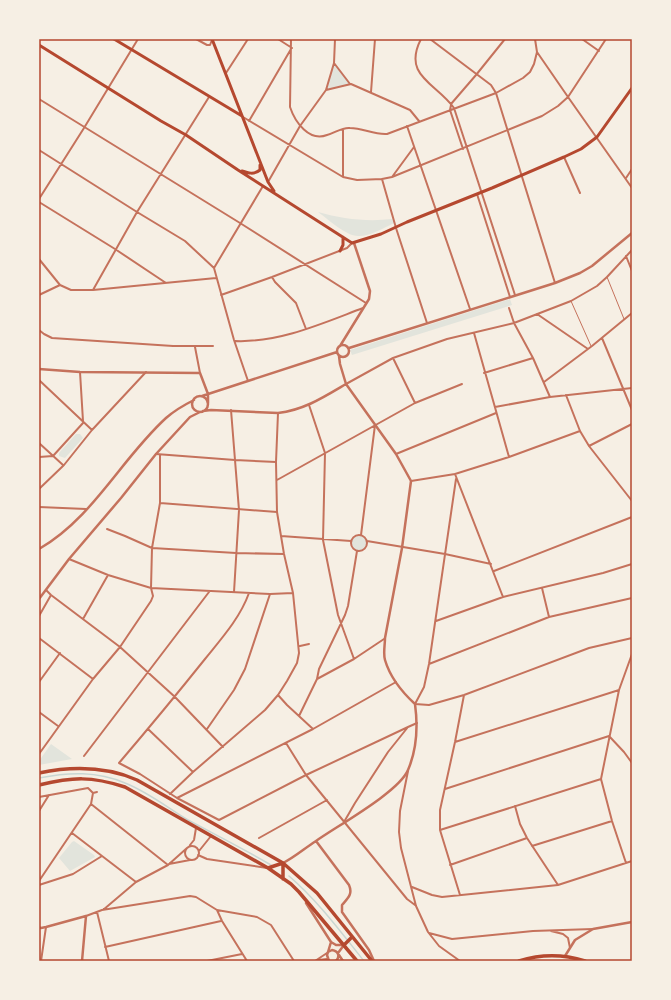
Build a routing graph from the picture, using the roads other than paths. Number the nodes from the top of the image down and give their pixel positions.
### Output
1 (114, 39) edge
2 (138, 39) edge
3 (196, 39) edge
4 (248, 39) edge
5 (278, 39) edge
6 (291, 39) edge
7 (335, 39) edge
8 (375, 39) edge
9 (421, 39) edge
10 (430, 39) edge
11 (504, 39) edge
12 (535, 39) edge
13 (582, 39) edge
14 (212, 40) edge
15 (606, 40) edge
16 (39, 45) edge
17 (292, 48) junction
18 (131, 50) junction
19 (599, 51) junction
20 (538, 52) junction
21 (334, 63) junction
22 (226, 75) junction
23 (476, 75) junction
24 (351, 84) junction
25 (108, 88) junction
26 (632, 88) edge
27 (326, 90) junction
28 (371, 92) junction
29 (496, 92) junction
30 (209, 97) junction
31 (568, 97) junction
32 (39, 99) edge
33 (451, 104) junction
34 (454, 108) junction
35 (450, 110) junction
36 (242, 116) junction
37 (249, 121) junction
38 (419, 121) junction
39 (300, 126) junction
40 (407, 126) junction
41 (84, 128) junction
42 (343, 128) junction
43 (508, 131) junction
44 (186, 135) junction
45 (597, 137) junction
46 (290, 144) junction
47 (414, 147) junction
48 (467, 147) junction
49 (463, 149) junction
50 (39, 150) edge
51 (564, 158) junction
52 (260, 161) junction
53 (62, 164) junction
54 (421, 165) junction
55 (632, 169) edge
56 (238, 170) junction
57 (162, 174) junction
58 (521, 176) junction
59 (392, 177) junction
60 (343, 178) junction
61 (626, 178) junction
62 (382, 179) junction
63 (268, 182) junction
64 (263, 186) junction
65 (632, 188) edge
66 (481, 192) junction
67 (580, 193) dead end
68 (277, 194) junction
69 (477, 194) junction
70 (39, 201) edge
71 (436, 210) junction
72 (137, 212) junction
73 (240, 223) junction
74 (396, 228) junction
75 (632, 233) edge
76 (343, 237) junction
77 (353, 243) junction
78 (500, 247) junction
79 (495, 248) junction
80 (115, 249) junction
81 (632, 250) edge
82 (340, 251) junction
83 (502, 255) junction
84 (626, 256) junction
85 (497, 257) junction
86 (39, 259) edge
87 (305, 265) junction
88 (214, 268) junction
89 (632, 271) edge
90 (272, 277) junction
91 (607, 277) junction
92 (216, 278) junction
93 (166, 283) junction
94 (555, 283) junction
95 (60, 285) junction
96 (93, 290) junction
97 (39, 294) edge
98 (221, 295) junction
99 (515, 295) junction
100 (510, 297) junction
101 (571, 301) junction
102 (366, 303) junction
103 (363, 308) junction
104 (509, 308) dead end
105 (470, 309) junction
106 (632, 313) edge
107 (537, 314) junction
108 (624, 319) junction
109 (427, 322) junction
110 (514, 323) junction
111 (306, 329) junction
112 (39, 330) edge
113 (474, 333) junction
114 (602, 338) junction
115 (234, 340) junction
116 (213, 346) dead end
117 (340, 346) junction
118 (592, 346) junction
119 (195, 347) junction
120 (349, 348) junction
121 (588, 349) junction
122 (338, 354) junction
123 (344, 357) junction
124 (393, 358) junction
125 (533, 358) junction
126 (341, 361) junction
127 (39, 369) edge
128 (80, 372) junction
129 (146, 372) junction
130 (200, 373) junction
131 (484, 373) junction
132 (39, 380) edge
133 (248, 381) junction
134 (544, 382) junction
135 (346, 384) junction
136 (462, 384) dead end
137 (632, 388) edge
138 (624, 389) junction
139 (208, 394) junction
140 (566, 395) junction
141 (202, 396) junction
142 (550, 397) junction
143 (194, 400) junction
144 (208, 403) junction
145 (415, 403) junction
146 (309, 405) junction
147 (494, 407) junction
148 (231, 410) junction
149 (632, 410) edge
150 (202, 412) junction
151 (278, 413) junction
152 (496, 413) junction
153 (83, 422) junction
154 (376, 424) junction
155 (632, 424) edge
156 (92, 430) junction
157 (580, 431) junction
158 (39, 443) edge
159 (589, 446) junction
160 (325, 453) junction
161 (156, 454) junction
162 (160, 454) junction
163 (396, 454) junction
164 (53, 456) junction
165 (39, 457) edge
166 (509, 457) junction
167 (235, 460) junction
168 (276, 462) junction
169 (64, 465) junction
170 (455, 474) junction
171 (456, 479) junction
172 (277, 480) junction
173 (411, 481) junction
174 (39, 489) edge
175 (632, 501) edge
176 (160, 502) junction
177 (39, 507) edge
178 (87, 509) junction
179 (239, 510) junction
180 (277, 512) junction
181 (632, 517) edge
182 (107, 529) dead end
183 (281, 536) junction
184 (361, 536) junction
185 (323, 540) junction
186 (351, 541) junction
187 (367, 541) junction
188 (152, 548) junction
189 (402, 548) junction
190 (39, 549) edge
191 (357, 552) junction
192 (236, 553) junction
193 (284, 554) junction
194 (444, 554) junction
195 (69, 559) junction
196 (491, 564) junction
197 (632, 564) edge
198 (494, 572) junction
199 (108, 575) junction
200 (150, 588) junction
201 (542, 588) junction
202 (46, 590) junction
203 (209, 592) junction
204 (234, 592) junction
205 (249, 593) junction
206 (293, 593) junction
207 (270, 594) junction
208 (51, 595) junction
209 (503, 597) junction
210 (632, 598) edge
211 (39, 599) edge
212 (39, 616) edge
213 (549, 617) junction
214 (83, 619) junction
215 (435, 621) junction
216 (341, 624) junction
217 (39, 638) edge
218 (385, 638) junction
219 (632, 638) edge
220 (308, 644) dead end
221 (300, 646) junction
222 (120, 647) junction
223 (60, 653) junction
224 (632, 654) edge
225 (354, 659) junction
226 (429, 664) junction
227 (148, 674) junction
228 (93, 679) junction
229 (316, 679) junction
230 (39, 682) edge
231 (396, 682) junction
232 (619, 690) junction
233 (278, 695) junction
234 (464, 695) junction
235 (175, 697) junction
236 (415, 704) junction
237 (39, 712) edge
238 (299, 716) junction
239 (418, 722) junction
240 (58, 726) junction
241 (408, 727) junction
242 (148, 729) junction
243 (207, 729) junction
244 (313, 729) junction
245 (610, 736) junction
246 (455, 742) junction
247 (286, 743) junction
248 (223, 747) junction
249 (39, 754) edge
250 (84, 756) dead end
251 (632, 763) edge
252 (193, 772) junction
253 (408, 772) junction
254 (39, 773) edge
255 (306, 775) junction
256 (601, 779) junction
257 (39, 784) edge
258 (445, 789) junction
259 (97, 792) dead end
260 (49, 794) junction
261 (93, 794) junction
262 (170, 794) junction
263 (39, 797) edge
264 (177, 798) junction
265 (327, 800) junction
266 (91, 804) junction
267 (514, 806) junction
268 (39, 811) edge
269 (612, 821) junction
270 (344, 822) junction
271 (196, 828) junction
272 (440, 830) junction
273 (72, 833) junction
274 (211, 836) junction
275 (259, 838) dead end
276 (527, 838) junction
277 (316, 841) junction
278 (532, 846) junction
279 (188, 847) junction
280 (199, 851) junction
281 (198, 855) junction
282 (102, 856) junction
283 (193, 859) junction
284 (632, 861) edge
285 (283, 863) junction
286 (626, 863) junction
287 (168, 865) junction
288 (450, 865) junction
289 (268, 868) junction
290 (284, 879) junction
291 (39, 881) edge
292 (136, 882) junction
293 (39, 885) edge
294 (558, 885) junction
295 (412, 887) junction
296 (299, 892) junction
297 (460, 896) junction
298 (416, 906) junction
299 (102, 910) junction
300 (217, 910) junction
301 (97, 912) junction
302 (86, 916) junction
303 (222, 921) junction
304 (632, 922) edge
305 (46, 927) junction
306 (40, 928) edge
307 (353, 929) junction
308 (593, 929) junction
309 (548, 931) junction
310 (428, 932) junction
311 (352, 938) junction
312 (331, 942) junction
313 (345, 944) junction
314 (105, 947) junction
315 (570, 948) junction
316 (328, 952) junction
317 (242, 954) junction
318 (338, 954) junction
319 (564, 959) edge
320 (316, 960) edge
321 (328, 960) edge
322 (41, 961) edge
323 (82, 961) edge
324 (109, 961) edge
325 (206, 961) edge
326 (247, 961) edge
327 (294, 961) edge
328 (336, 961) edge
329 (344, 961) edge
330 (357, 961) edge
331 (373, 961) edge
332 (460, 961) edge
333 (519, 961) edge
334 (585, 961) edge

1 - 18 main road
2 - 18 street
3 - 14 street
4 - 22 street
5 - 17 street
6 - 17 street
7 - 21 street
8 - 28 street
9 - 33 street
10 - 23 street
11 - 23 street
12 - 20 street
13 - 19 street
14 - 22 main road
15 - 19 street
16 - 25 main road
17 - 37 street
17 - 39 street
18 - 25 street
18 - 30 main road
19 - 31 street
20 - 29 street
20 - 31 street
21 - 24 street
21 - 27 street
22 - 36 main road
23 - 29 street
23 - 33 street
24 - 27 street
24 - 28 street
25 - 41 street
25 - 44 main road
26 - 45 main road
27 - 39 street
28 - 38 street
29 - 34 street
29 - 43 street
30 - 36 main road
30 - 44 street
31 - 43 street
31 - 45 street
32 - 41 street
33 - 34 street
33 - 35 street
34 - 35 street
34 - 48 street
35 - 38 street
35 - 49 street
36 - 37 street
36 - 52 main road
37 - 46 street
38 - 40 street
39 - 42 street
39 - 46 street
40 - 42 street
40 - 47 street
41 - 53 street
41 - 57 street
42 - 60 street
43 - 48 street
43 - 58 street
44 - 56 main road
44 - 57 street
45 - 51 main road
45 - 61 street
46 - 60 street
46 - 63 street
47 - 54 street
47 - 59 street
48 - 49 street
48 - 66 street
49 - 54 street
50 - 53 street
51 - 58 main road
51 - 67 street
52 - 56 main road
52 - 63 main road
53 - 70 street
53 - 72 street
54 - 59 street
54 - 71 street
55 - 61 street
56 - 64 main road
57 - 72 street
57 - 73 street
58 - 66 main road
58 - 94 street
59 - 62 street
60 - 62 street
61 - 65 street
62 - 74 street
63 - 68 main road
64 - 68 main road
64 - 73 street
66 - 69 main road
66 - 78 street
68 - 76 main road
69 - 71 main road
69 - 79 street
70 - 80 street
71 - 74 main road
71 - 105 street
72 - 80 street
72 - 88 street
73 - 87 street
73 - 88 street
74 - 77 main road
74 - 109 street
75 - 94 street
76 - 77 main road
76 - 82 main road
77 - 82 street
77 - 102 street
78 - 79 street
78 - 83 street
79 - 85 street
80 - 93 street
80 - 96 street
81 - 84 street
82 - 87 street
83 - 85 street
83 - 99 street
84 - 89 street
84 - 91 street
85 - 100 street
86 - 95 street
87 - 90 street
87 - 102 street
88 - 92 street
90 - 98 street
90 - 111 street
91 - 101 street
91 - 108 lane
92 - 93 street
92 - 98 street
93 - 96 street
94 - 99 street
95 - 96 street
95 - 97 street
98 - 115 street
99 - 100 street
100 - 105 street
101 - 107 street
101 - 118 lane
102 - 103 street
103 - 111 street
103 - 117 street
104 - 110 street
105 - 109 street
106 - 108 street
107 - 110 street
107 - 121 street
108 - 114 street
109 - 120 street
110 - 113 street
110 - 125 street
111 - 115 street
112 - 119 street
113 - 124 street
113 - 131 street
114 - 118 street
114 - 138 street
115 - 133 street
116 - 119 street
117 - 120 street
117 - 122 street
118 - 121 street
119 - 130 street
120 - 123 street
121 - 134 street
122 - 123 street
122 - 126 street
122 - 133 street
123 - 126 street
124 - 135 street
124 - 145 street
125 - 131 street
125 - 134 street
126 - 135 street
127 - 128 street
128 - 129 street
128 - 153 street
129 - 130 street
129 - 156 street
130 - 139 street
131 - 147 street
132 - 153 street
133 - 139 street
134 - 142 street
135 - 146 street
135 - 154 street
136 - 145 street
137 - 138 street
138 - 140 street
138 - 149 street
139 - 141 street
139 - 144 street
140 - 142 street
140 - 157 street
141 - 143 street
141 - 144 street
142 - 147 street
143 - 150 street
143 - 178 street
144 - 150 street
145 - 154 street
146 - 151 street
146 - 160 street
147 - 152 street
148 - 150 street
148 - 151 street
148 - 167 street
150 - 161 street
151 - 168 street
152 - 163 street
152 - 166 street
153 - 156 street
153 - 164 street
154 - 160 street
154 - 163 street
154 - 184 street
155 - 159 street
156 - 169 street
157 - 159 street
157 - 166 street
158 - 164 street
159 - 175 street
160 - 172 street
160 - 185 street
161 - 162 street
161 - 195 street
162 - 167 street
162 - 176 street
163 - 173 street
164 - 165 street
164 - 169 street
166 - 170 street
167 - 168 street
167 - 179 street
168 - 172 street
169 - 174 street
170 - 171 street
170 - 173 street
171 - 194 street
171 - 196 street
172 - 180 street
173 - 189 street
176 - 179 street
176 - 188 street
177 - 178 street
178 - 190 street
179 - 180 street
179 - 192 street
180 - 183 street
181 - 198 street
182 - 188 street
183 - 185 street
183 - 193 street
184 - 186 street
184 - 187 street
185 - 186 street
185 - 216 street
186 - 191 street
187 - 189 street
187 - 191 street
188 - 192 street
188 - 200 street
189 - 194 street
189 - 218 street
191 - 216 street
192 - 193 street
192 - 204 street
193 - 206 street
194 - 196 street
194 - 215 street
195 - 199 street
195 - 202 street
196 - 198 street
197 - 201 street
198 - 209 street
199 - 200 street
199 - 214 street
200 - 203 street
200 - 222 street
201 - 209 street
201 - 213 street
202 - 208 street
202 - 211 street
203 - 204 street
203 - 227 street
204 - 205 street
205 - 207 street
205 - 235 street
206 - 207 street
206 - 221 street
207 - 243 street
208 - 212 street
208 - 214 street
209 - 215 street
210 - 213 street
213 - 226 street
214 - 222 street
215 - 226 street
216 - 225 street
216 - 229 street
217 - 223 street
218 - 225 street
218 - 231 street
219 - 234 street
220 - 221 street
221 - 233 street
222 - 227 street
222 - 228 street
223 - 228 street
223 - 230 street
224 - 232 street
225 - 229 street
226 - 236 street
227 - 235 street
227 - 250 street
228 - 240 street
229 - 238 street
231 - 236 street
231 - 244 street
232 - 245 street
232 - 246 street
233 - 238 street
233 - 248 street
234 - 236 street
234 - 246 street
235 - 242 street
235 - 243 street
236 - 239 street
237 - 240 street
238 - 244 street
239 - 241 street
239 - 253 street
240 - 249 street
241 - 255 street
241 - 270 street
242 - 252 street
242 - 262 street
243 - 248 street
244 - 247 street
245 - 251 street
245 - 256 street
245 - 258 street
246 - 258 street
247 - 255 street
247 - 264 street
248 - 252 street
252 - 262 street
253 - 270 street
253 - 295 street
254 - 285 main road
255 - 264 street
255 - 265 street
256 - 267 street
256 - 269 street
257 - 271 main road
258 - 272 street
259 - 261 street
260 - 261 street
260 - 263 street
260 - 268 street
261 - 266 street
262 - 264 street
265 - 270 street
265 - 275 street
266 - 273 street
266 - 287 street
267 - 272 street
267 - 276 street
269 - 278 street
269 - 286 street
270 - 277 street
270 - 298 street
271 - 274 main road
271 - 279 street
272 - 288 street
273 - 282 street
273 - 291 street
274 - 280 street
274 - 289 main road
276 - 278 street
276 - 288 street
277 - 285 street
277 - 307 street
278 - 294 street
279 - 280 street
279 - 283 street
279 - 287 street
280 - 281 street
281 - 283 street
281 - 289 street
282 - 292 street
282 - 293 street
283 - 287 street
284 - 286 street
285 - 289 main road
285 - 290 main road
285 - 311 main road
286 - 294 street
287 - 292 street
288 - 297 street
289 - 290 main road
290 - 296 main road
292 - 299 street
294 - 297 street
295 - 297 street
295 - 298 street
296 - 312 street
296 - 313 main road
298 - 310 street
299 - 300 street
299 - 301 street
300 - 303 street
300 - 327 street
301 - 302 street
301 - 314 street
302 - 305 street
302 - 323 street
303 - 314 street
303 - 317 street
304 - 308 street
305 - 306 street
305 - 322 street
307 - 311 street
307 - 331 street
308 - 309 street
308 - 315 street
309 - 310 street
309 - 315 street
310 - 332 street
311 - 313 main road
311 - 331 main road
312 - 313 street
312 - 316 street
313 - 318 street
313 - 330 main road
314 - 324 street
315 - 319 street
316 - 318 street
316 - 320 street
316 - 321 street
317 - 325 street
317 - 326 street
318 - 328 street
318 - 329 street
319 - 333 main road
319 - 334 main road
320 - 321 street

